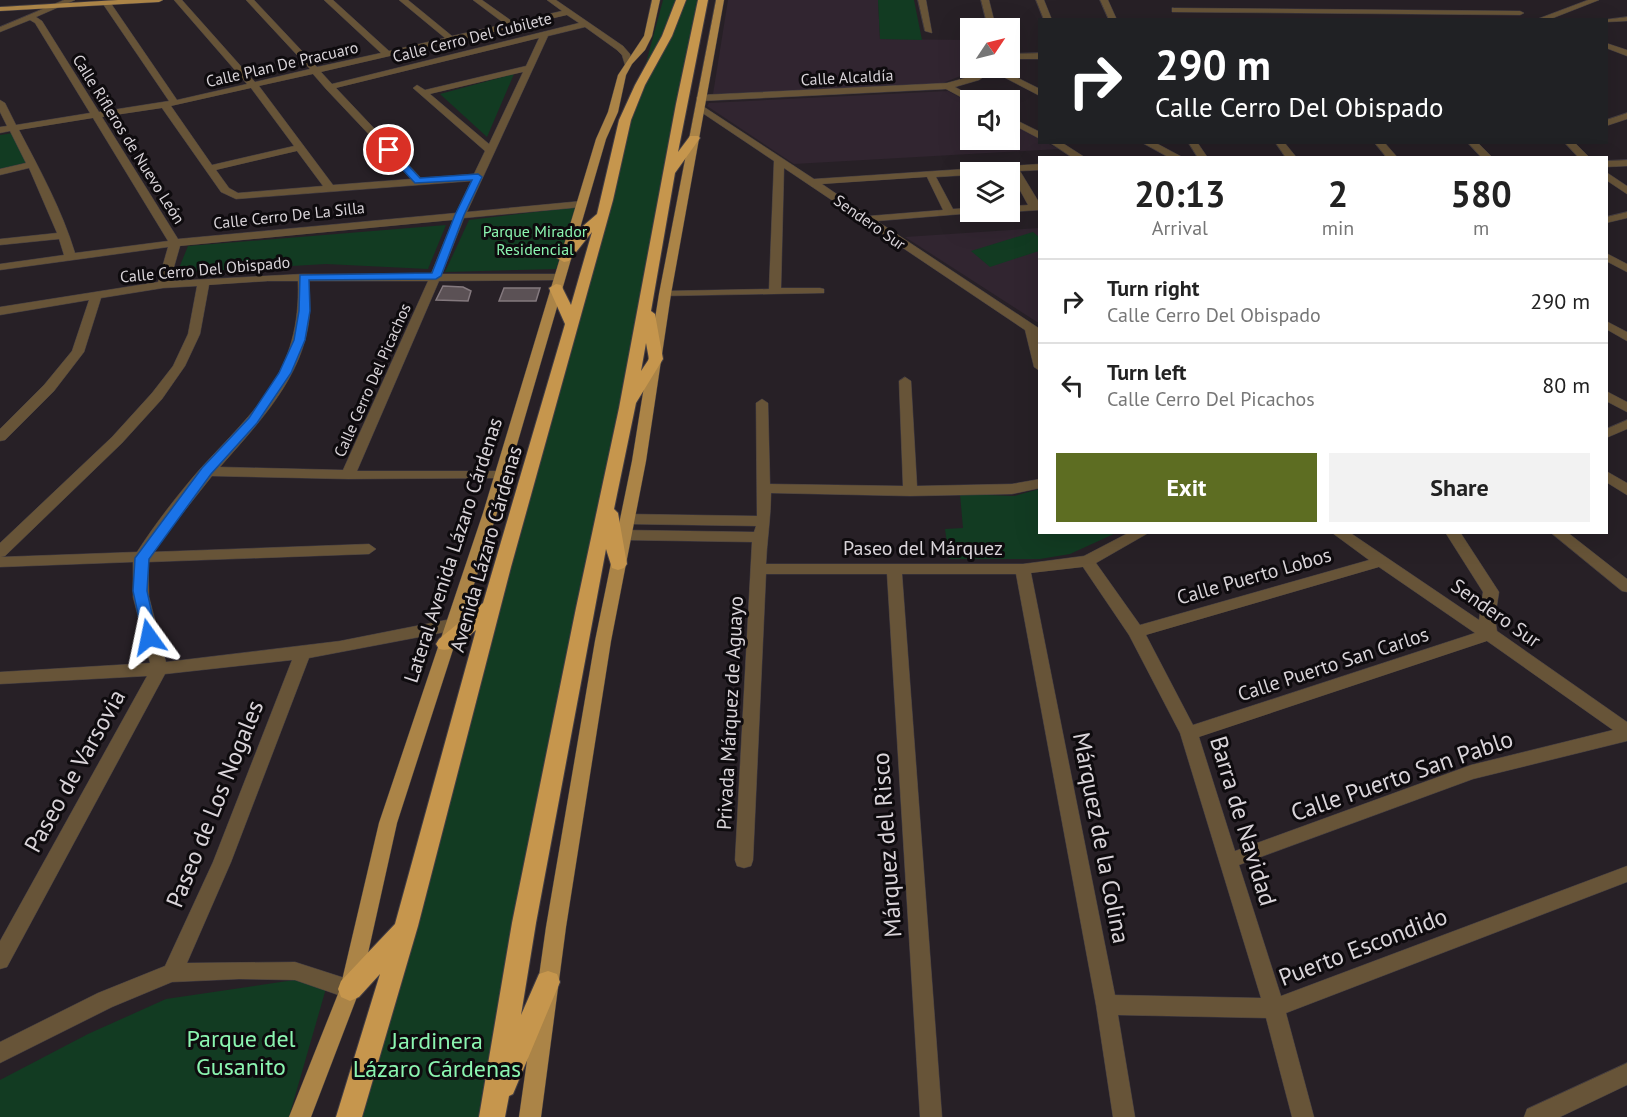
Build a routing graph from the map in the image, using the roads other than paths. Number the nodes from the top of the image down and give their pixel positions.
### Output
1 (16, 0) edge
2 (71, 0) edge
3 (159, 0) edge
4 (178, 0) edge
5 (250, 0) edge
6 (328, 0) edge
7 (403, 0) edge
8 (477, 0) edge
9 (550, 0) edge
10 (656, 0) edge
11 (681, 0) edge
12 (703, 0) edge
13 (720, 0) edge
14 (922, 0) edge
15 (985, 0) edge
16 (1041, 0) edge
17 (1104, 0) edge
18 (1169, 0) edge
19 (1245, 0) edge
20 (1324, 0) edge
21 (1398, 0) edge
22 (1463, 0) edge
23 (1595, 0) edge
24 (0, 4) edge
25 (23, 4) edge
26 (58, 4) edge
27 (107, 4) junction
28 (0, 9) edge
29 (45, 9) junction
30 (1175, 10) junction
31 (1251, 10) junction
32 (1278, 11) junction
33 (568, 12) junction
34 (1334, 12) junction
35 (1409, 12) junction
36 (1475, 12) junction
37 (1520, 13) dead end
38 (31, 18) junction
39 (990, 18) edge
40 (1047, 18) edge
41 (1112, 18) edge
42 (1180, 18) edge
43 (1283, 18) edge
44 (1414, 18) edge
45 (1481, 18) edge
46 (1545, 18) edge
47 (1608, 20) edge
48 (1626, 20) edge
49 (587, 24) junction
50 (512, 25) junction
51 (0, 30) edge
52 (929, 31) dead end
53 (544, 36) junction
54 (452, 40) junction
55 (1608, 45) edge
56 (1627, 53) edge
57 (388, 55) junction
58 (1038, 56) edge
59 (1020, 57) edge
60 (628, 63) junction
61 (527, 68) junction
62 (317, 71) junction
63 (972, 78) edge
64 (1011, 78) edge
65 (254, 86) junction
66 (947, 86) junction
67 (329, 87) junction
68 (1038, 92) edge
69 (960, 93) edge
70 (0, 103) edge
71 (701, 103) junction
72 (170, 104) junction
73 (613, 112) junction
74 (97, 115) junction
75 (1627, 116) edge
76 (1610, 122) edge
77 (1020, 125) edge
78 (12, 128) junction
79 (0, 129) edge
80 (1627, 130) edge
81 (1038, 134) edge
82 (694, 138) junction
83 (621, 140) junction
84 (1056, 144) edge
85 (1149, 144) edge
86 (1281, 144) edge
87 (1380, 144) edge
88 (1473, 144) edge
89 (1570, 144) edge
90 (300, 147) junction
91 (490, 151) junction
92 (1078, 156) edge
93 (1175, 156) edge
94 (1290, 156) edge
95 (1391, 156) edge
96 (1486, 156) edge
97 (1583, 156) edge
98 (779, 161) junction
99 (1627, 163) edge
100 (33, 164) junction
101 (1608, 164) edge
102 (1038, 167) edge
103 (211, 168) junction
104 (1020, 168) edge
105 (0, 172) edge
106 (960, 172) edge
107 (668, 174) junction
108 (930, 174) junction
109 (478, 177) junction
110 (1608, 177) edge
111 (1020, 179) edge
112 (418, 181) junction
113 (812, 182) junction
114 (330, 188) junction
115 (1627, 191) edge
116 (582, 204) junction
117 (1037, 207) edge
118 (1020, 208) edge
119 (960, 212) edge
120 (950, 213) junction
121 (460, 215) junction
122 (1627, 215) edge
123 (600, 217) junction
124 (866, 219) junction
125 (1608, 220) edge
126 (65, 235) junction
127 (0, 242) edge
128 (175, 243) junction
129 (70, 256) junction
130 (1608, 257) edge
131 (564, 258) junction
132 (0, 267) edge
133 (1627, 269) edge
134 (436, 276) junction
135 (303, 277) junction
136 (204, 282) junction
137 (558, 283) junction
138 (163, 285) junction
139 (820, 291) dead end
140 (775, 292) junction
141 (665, 294) junction
142 (96, 296) junction
143 (646, 301) junction
144 (0, 311) edge
145 (572, 322) junction
146 (1608, 325) edge
147 (1035, 332) edge
148 (1627, 337) edge
149 (1038, 353) edge
150 (656, 359) junction
151 (905, 381) dead end
152 (1608, 395) edge
153 (762, 403) dead end
154 (627, 408) junction
155 (1627, 408) edge
156 (1627, 424) edge
157 (1608, 433) edge
158 (0, 437) edge
159 (206, 471) junction
160 (348, 475) junction
161 (500, 475) junction
162 (1608, 476) edge
163 (1038, 483) edge
164 (610, 488) junction
165 (765, 488) junction
166 (1627, 490) edge
167 (910, 491) junction
168 (627, 519) junction
169 (764, 521) junction
170 (1139, 534) edge
171 (1341, 534) edge
172 (1453, 534) edge
173 (1560, 534) edge
174 (623, 535) junction
175 (760, 537) junction
176 (369, 549) dead end
177 (0, 552) edge
178 (142, 558) junction
179 (1087, 561) junction
180 (1383, 561) junction
181 (0, 562) edge
182 (618, 564) junction
183 (759, 569) junction
184 (1023, 569) junction
185 (894, 570) junction
186 (1627, 587) edge
187 (492, 606) junction
188 (452, 625) junction
189 (1136, 632) junction
190 (1489, 634) junction
191 (446, 644) junction
192 (303, 653) junction
193 (160, 668) junction
194 (0, 678) edge
195 (1627, 733) edge
196 (1189, 734) junction
197 (744, 860) dead end
198 (1229, 861) junction
199 (1627, 874) edge
200 (406, 926) junction
201 (0, 960) edge
202 (172, 973) junction
203 (548, 981) junction
204 (350, 989) junction
205 (1106, 1005) junction
206 (1274, 1008) junction
207 (0, 1053) edge
208 (1627, 1074) edge
209 (492, 1114) edge
210 (300, 1117) edge
211 (349, 1117) edge
212 (530, 1117) edge
213 (931, 1117) edge
214 (1124, 1117) edge
215 (1303, 1117) edge
216 (1535, 1117) edge

1 - 24 main road
2 - 26 street
3 - 27 main road
4 - 65 street
5 - 62 street
6 - 57 street
7 - 54 street
8 - 50 street
9 - 33 street
10 - 60 main road, Lateral Avenida Lázaro Cárdenas
11 - 83 highway, Avenida Lázaro Cárdenas
12 - 107 highway
13 - 71 main road
14 - 52 street
15 - 39 street
16 - 40 street
17 - 41 street
18 - 30 street
19 - 31 street
20 - 34 street
21 - 35 street
22 - 36 street
23 - 46 street
25 - 28 main road
25 - 29 main road
26 - 27 main road
26 - 29 street
27 - 72 street
29 - 38 street
30 - 31 street
30 - 42 street
31 - 32 street
32 - 34 street
32 - 43 street
33 - 49 street
33 - 50 street, Calle Plan De Pracuaro
34 - 35 street
35 - 36 street
35 - 44 street
36 - 37 street
36 - 45 street
38 - 51 street
38 - 74 street, Calle Rifleros de Nuevo León
47 - 48 street
49 - 53 street, Calle Cerro Del Cubilete
49 - 60 street
50 - 54 street, Calle Plan De Pracuaro
53 - 61 street, Calle Cerro Del Picachos
53 - 67 street, Calle Cerro Del Cubilete
54 - 57 street, Calle Plan De Pracuaro
55 - 56 street
57 - 62 street, Calle Plan De Pracuaro
58 - 59 street
60 - 73 main road, Lateral Avenida Lázaro Cárdenas
61 - 91 street, Calle Cerro Del Picachos
61 - 91 street
62 - 65 street, Calle Plan De Pracuaro
62 - 67 street
63 - 66 street, Calle Alcaldía
64 - 68 street
65 - 72 street, Calle Plan De Pracuaro
65 - 90 street
66 - 69 street
66 - 71 street, Calle Alcaldía
67 - 112 street
70 - 78 street
71 - 82 main road
71 - 98 street, Sendero Sur
72 - 74 street, Calle Plan De Pracuaro
72 - 103 street
73 - 83 highway
73 - 116 main road, Lateral Avenida Lázaro Cárdenas
74 - 78 street, Calle Plan De Pracuaro
74 - 128 street, Calle Rifleros de Nuevo León
75 - 76 street
76 - 80 street
77 - 81 street
78 - 79 street, Calle Plan De Pracuaro
78 - 100 street
82 - 107 highway
82 - 141 main road
83 - 123 highway, Avenida Lázaro Cárdenas
84 - 92 street
85 - 93 street
86 - 94 street
87 - 95 street
88 - 96 street
89 - 97 street
90 - 103 street
90 - 114 street
91 - 109 street, Calle Cerro Del Picachos
98 - 113 street, Sendero Sur
98 - 140 street
99 - 101 street
100 - 105 street
100 - 126 street
102 - 104 street
103 - 114 street
106 - 108 street
107 - 143 highway
108 - 113 street
108 - 120 street
109 - 112 street
109 - 121 street, Calle Cerro Del Picachos
110 - 115 street
111 - 117 street
112 - 114 street
113 - 124 street, Sendero Sur
116 - 121 street, Calle Cerro De La Silla
116 - 131 main road, Lateral Avenida Lázaro Cárdenas
117 - 118 street
119 - 120 street
120 - 124 street
121 - 128 street, Calle Cerro De La Silla
121 - 134 street, Calle Cerro Del Picachos
122 - 125 street
123 - 131 highway
123 - 145 highway, Avenida Lázaro Cárdenas
124 - 147 street, Sendero Sur
126 - 127 street
126 - 129 street
128 - 129 street, Calle Cerro De La Silla
128 - 138 street, Calle Rifleros de Nuevo León
129 - 132 street, Calle Cerro De La Silla
130 - 133 street
131 - 137 main road, Lateral Avenida Lázaro Cárdenas
134 - 135 street, Calle Cerro Del Obispado
134 - 137 street, Calle Cerro Del Obispado
134 - 160 street, Calle Cerro Del Picachos
135 - 136 street, Calle Cerro Del Obispado
135 - 159 street
136 - 138 street, Calle Cerro Del Obispado
136 - 177 street
137 - 145 highway
137 - 161 main road, Lateral Avenida Lázaro Cárdenas
138 - 142 street, Calle Cerro Del Obispado
139 - 140 street
140 - 141 street
141 - 150 main road
142 - 144 street, Calle Cerro Del Obispado
142 - 158 street
143 - 150 highway
143 - 154 highway
145 - 187 highway, Avenida Lázaro Cárdenas
146 - 148 street
147 - 149 street
150 - 154 highway
150 - 168 main road
151 - 167 street
152 - 155 street
153 - 165 street
154 - 164 highway
156 - 157 street
159 - 160 street
159 - 178 street
160 - 161 street
161 - 188 main road, Lateral Avenida Lázaro Cárdenas
162 - 166 street
163 - 167 street
164 - 182 highway
164 - 209 highway
165 - 167 street
165 - 169 street, Privada Márquez de Aguayo
168 - 169 street
168 - 174 main road
169 - 175 street, Privada Márquez de Aguayo
170 - 179 street
171 - 180 street, Sendero Sur
172 - 190 street
173 - 186 street
174 - 175 street
174 - 182 main road
175 - 183 street, Privada Márquez de Aguayo
176 - 178 street
178 - 181 street
178 - 193 street
179 - 184 street, Paseo del Márquez
179 - 189 street, Barra de Navidad
180 - 189 street, Calle Puerto Lobos
180 - 190 street, Sendero Sur
182 - 203 main road
183 - 185 street, Paseo del Márquez
183 - 197 street, Privada Márquez de Aguayo
184 - 185 street, Paseo del Márquez
184 - 205 street, Márquez de la Colina
185 - 213 street, Márquez del Risco
187 - 191 highway
187 - 200 highway, Avenida Lázaro Cárdenas
188 - 191 main road, Lateral Avenida Lázaro Cárdenas
188 - 192 street
189 - 196 street, Barra de Navidad
190 - 195 street, Sendero Sur
190 - 196 street, Calle Puerto San Carlos
191 - 204 main road, Lateral Avenida Lázaro Cárdenas
192 - 193 street
192 - 202 street, Paseo de Los Nogales
193 - 194 street
193 - 201 street, Paseo de Varsovia
195 - 198 street, Calle Puerto San Pablo
196 - 198 street, Barra de Navidad
198 - 206 street, Barra de Navidad
199 - 206 street, Puerto Escondido
200 - 204 highway
200 - 211 highway, Avenida Lázaro Cárdenas
202 - 204 street
202 - 207 street
203 - 209 highway
203 - 212 main road
204 - 210 main road, Lateral Avenida Lázaro Cárdenas
205 - 206 street, Puerto Escondido
205 - 214 street, Márquez de la Colina
206 - 215 street, Barra de Navidad
208 - 216 street

